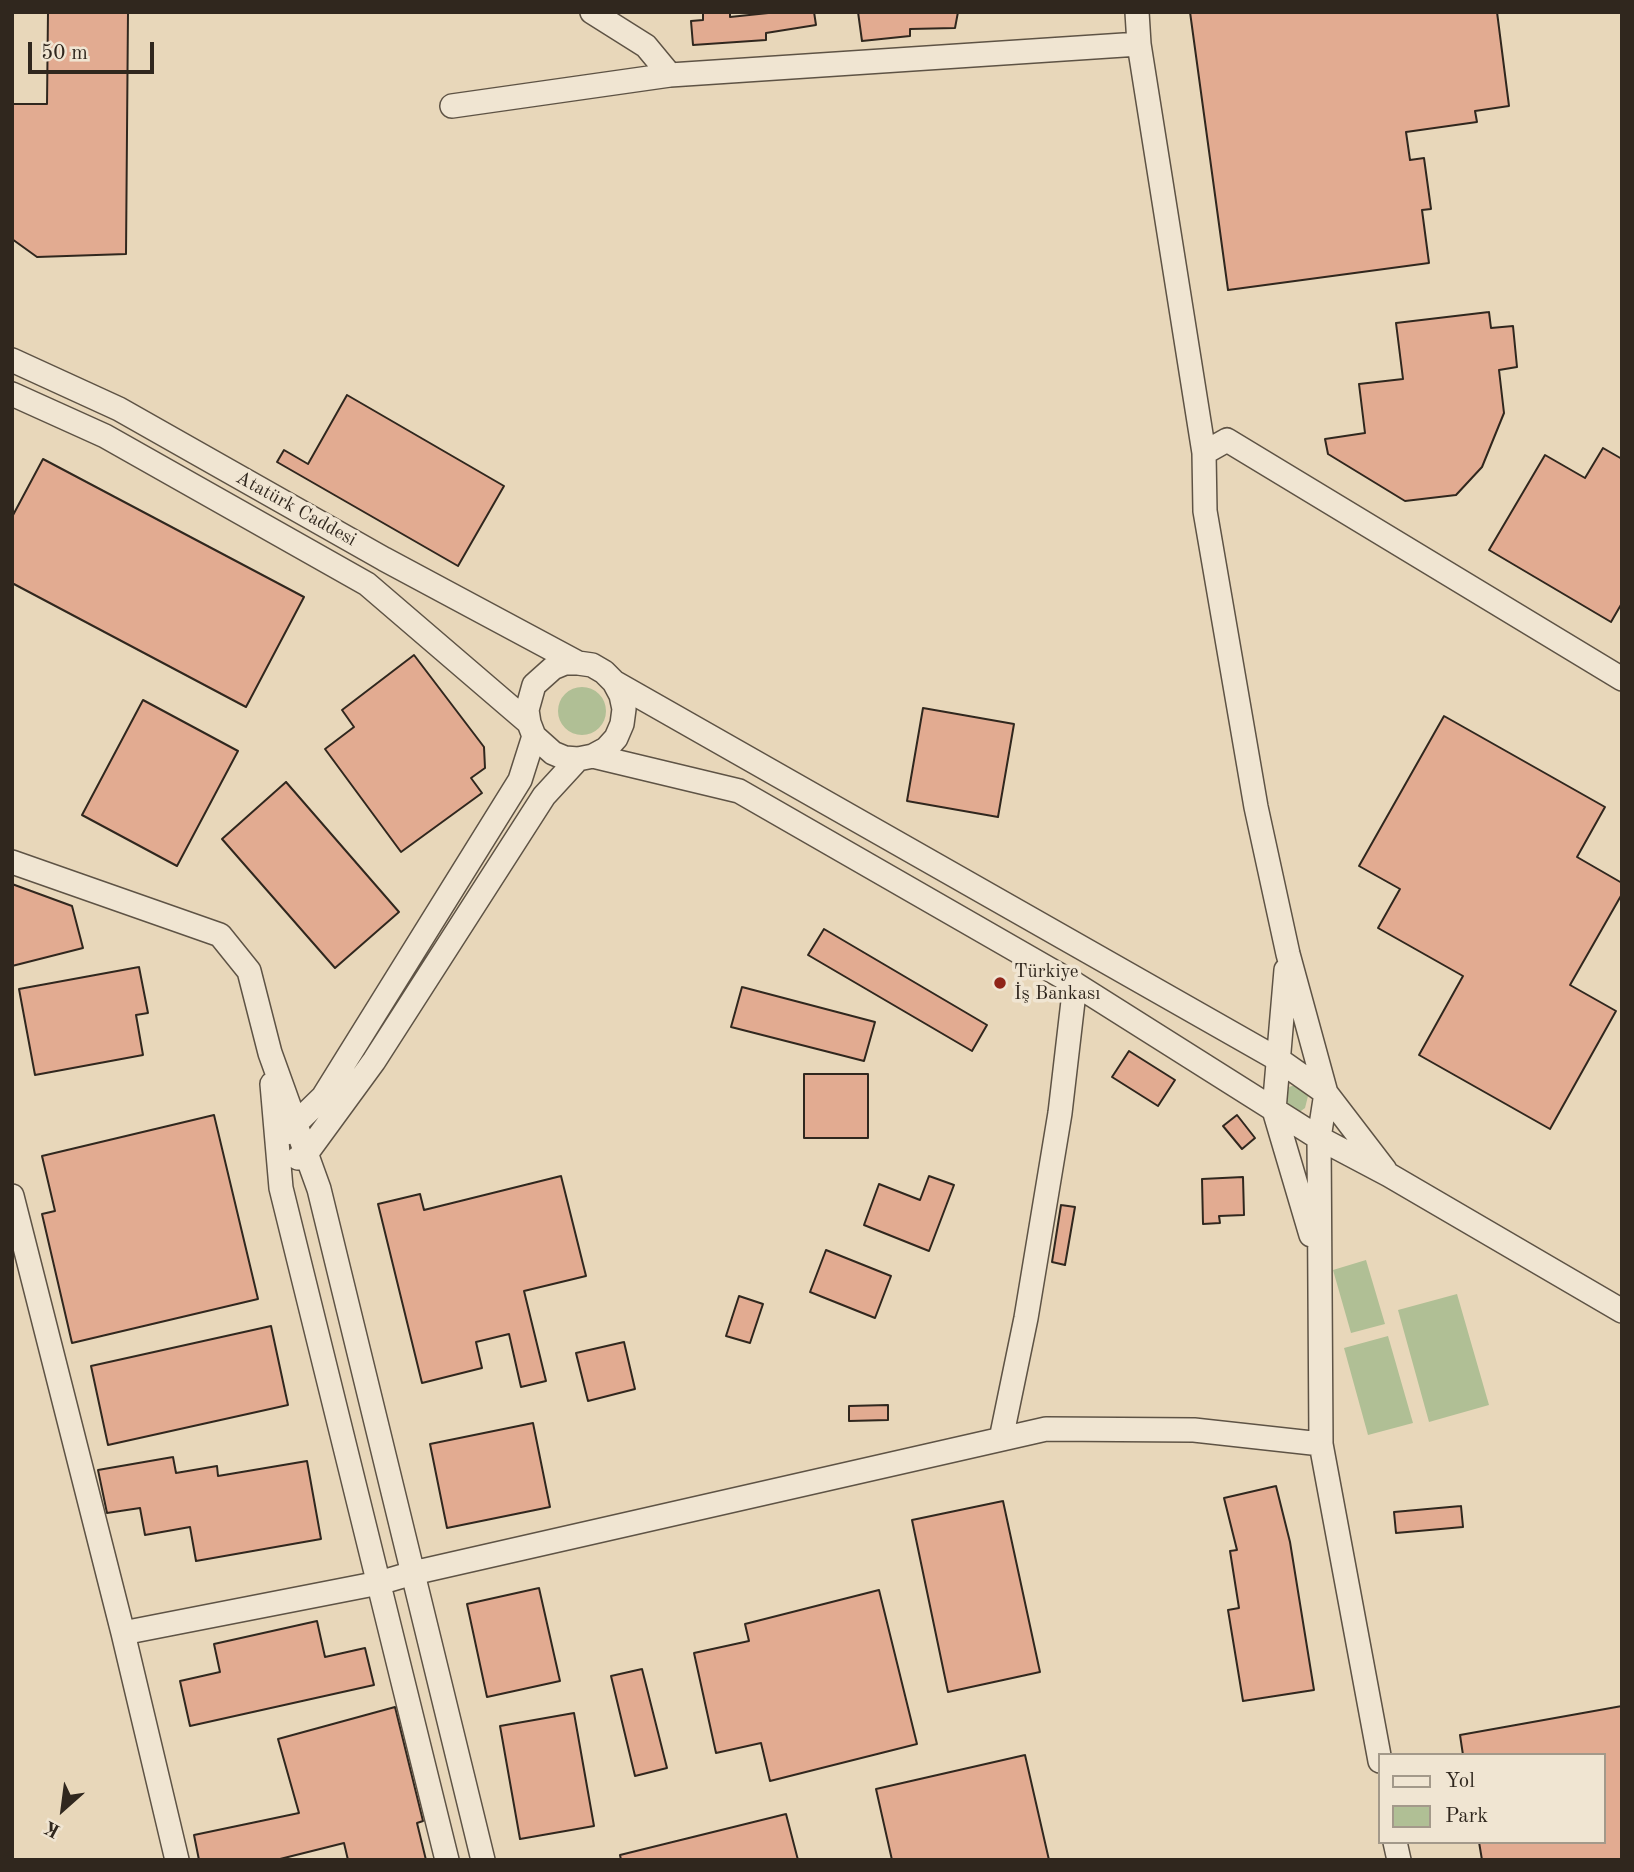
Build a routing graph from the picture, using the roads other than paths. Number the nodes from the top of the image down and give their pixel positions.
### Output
1 (592, 12) edge
2 (1137, 12) edge
3 (1139, 44) junction
4 (670, 75) junction
5 (452, 106) dead end
6 (12, 360) edge
7 (12, 394) edge
8 (1204, 453) junction
9 (578, 663) junction
10 (1622, 679) edge
11 (614, 682) junction
12 (531, 729) junction
13 (585, 757) junction
14 (12, 862) edge
15 (1288, 954) junction
16 (1075, 984) junction
17 (270, 1052) junction
18 (1279, 1060) junction
19 (1326, 1093) junction
20 (1274, 1110) junction
21 (296, 1124) junction
22 (1319, 1138) junction
23 (277, 1142) junction
24 (306, 1154) junction
25 (279, 1167) junction
26 (1389, 1175) junction
27 (12, 1196) edge
28 (1319, 1261) junction
29 (1622, 1311) edge
30 (1001, 1439) junction
31 (1321, 1444) junction
32 (413, 1573) junction
33 (379, 1583) junction
34 (123, 1633) junction
35 (1378, 1753) edge
36 (177, 1860) edge
37 (447, 1860) edge
38 (483, 1860) edge

1 - 4 street
2 - 3 street
3 - 4 street
3 - 8 street
4 - 5 street
6 - 9 street, Atatürk Caddesi
7 - 12 street, Atatürk Caddesi
8 - 10 street
8 - 15 street
9 - 11 street
9 - 12 street
11 - 13 street
11 - 18 street
12 - 13 street
12 - 21 street
13 - 16 street
13 - 24 street
14 - 17 street
15 - 18 street
15 - 19 street
16 - 20 street
16 - 30 street
17 - 21 street
17 - 23 street
18 - 19 street
18 - 20 street
19 - 22 street
19 - 26 street
20 - 22 street
20 - 28 street
21 - 23 street
21 - 24 street
22 - 26 street
22 - 28 street
23 - 25 street
24 - 25 street
24 - 32 street
25 - 33 street
26 - 29 street
27 - 34 street
28 - 31 street
30 - 31 street
30 - 32 street
31 - 35 street
32 - 33 street
32 - 38 street
33 - 34 street
33 - 37 street
34 - 36 street

